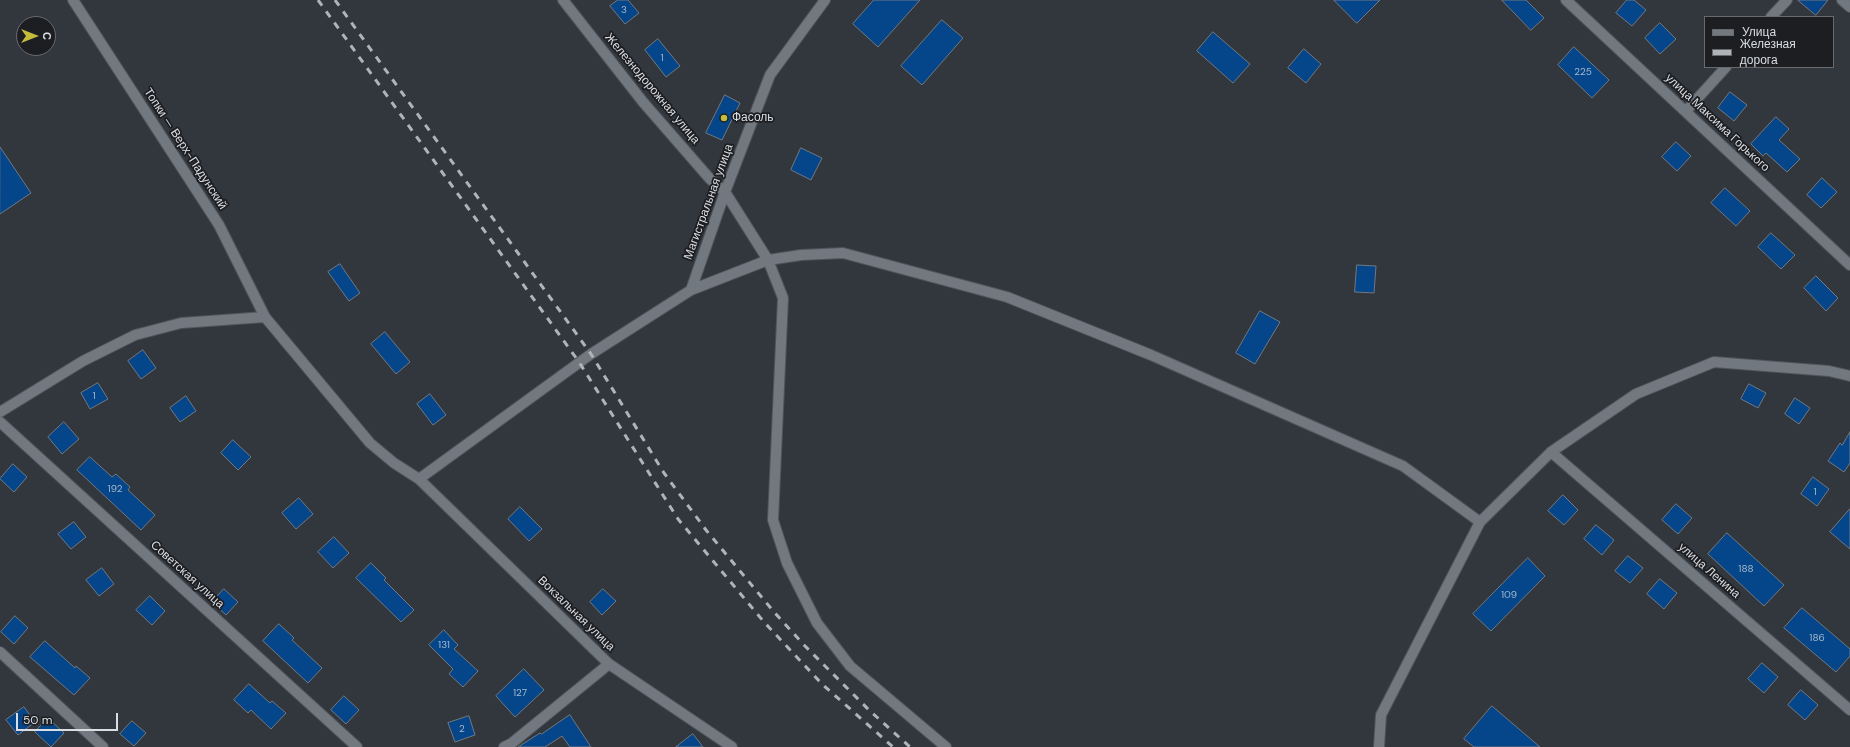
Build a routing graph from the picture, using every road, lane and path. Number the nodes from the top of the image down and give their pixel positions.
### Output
1 (73, 0) edge
2 (563, 0) edge
3 (1566, 0) edge
4 (1787, 0) edge
5 (1842, 0) edge
6 (822, 1) edge
7 (1850, 7) edge
8 (1772, 16) edge
9 (1725, 68) edge
10 (1686, 111) junction
11 (725, 192) junction
12 (768, 260) junction
13 (1850, 265) edge
14 (691, 290) junction
15 (265, 317) junction
16 (1850, 376) edge
17 (0, 412) edge
18 (0, 422) edge
19 (1551, 452) junction
20 (419, 479) junction
21 (1480, 522) junction
22 (0, 652) edge
23 (609, 664) junction
24 (1850, 710) edge
25 (103, 747) edge
26 (357, 747) edge
27 (504, 747) edge
28 (732, 747) edge
29 (946, 747) edge
30 (1379, 747) edge

1 - 15 street, Топки — Верх-Падунский
2 - 11 street, Железнодорожная улица
3 - 10 street, улица Максима Горького
4 - 8 street
5 - 7 street
6 - 11 street, Магистральная улица
9 - 10 street
10 - 13 street, улица Максима Горького
11 - 12 street, Железнодорожная улица
11 - 14 street, Магистральная улица
12 - 14 street
12 - 21 street
12 - 29 street, Железнодорожная улица
14 - 20 street
15 - 17 street
15 - 20 street, Топки — Верх-Падунский
16 - 19 street
18 - 26 street, Советская улица
19 - 21 street
19 - 24 street, улица Ленина
20 - 23 street, Вокзальная улица
21 - 30 street
22 - 25 street
23 - 27 street
23 - 28 street, Вокзальная улица

